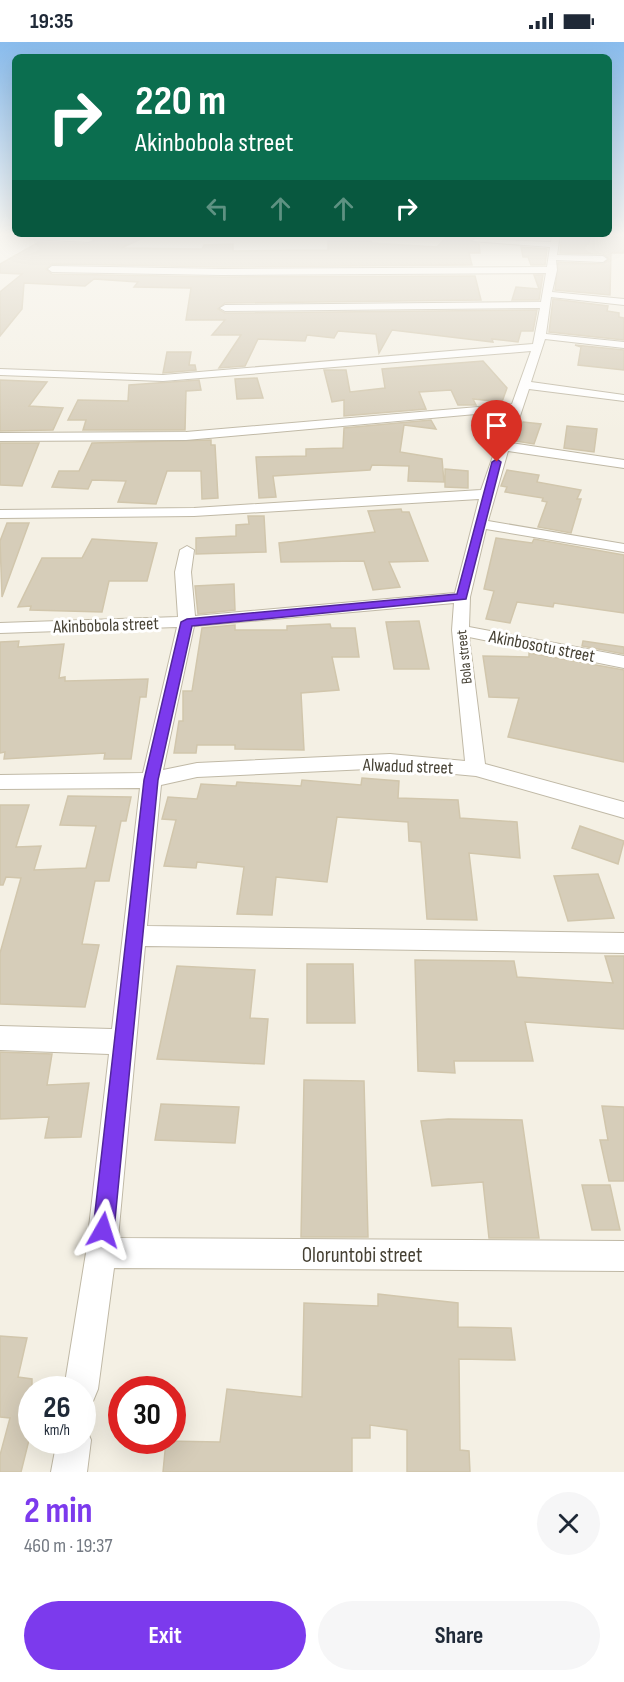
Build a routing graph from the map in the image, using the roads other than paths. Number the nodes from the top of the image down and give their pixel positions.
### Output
1 (484, 301) edge
2 (546, 301) edge
3 (591, 301) edge
4 (624, 302) edge
5 (225, 308) dead end
6 (539, 341) junction
7 (624, 345) edge
8 (0, 372) edge
9 (526, 385) junction
10 (624, 398) edge
11 (517, 407) junction
12 (0, 437) edge
13 (502, 446) junction
14 (624, 464) edge
15 (487, 494) junction
16 (0, 514) edge
17 (480, 524) junction
18 (624, 548) edge
19 (187, 550) dead end
20 (462, 597) junction
21 (187, 622) junction
22 (0, 628) edge
23 (460, 630) junction
24 (624, 662) edge
25 (476, 769) junction
26 (151, 780) junction
27 (0, 782) edge
28 (624, 810) edge
29 (134, 936) junction
30 (624, 943) edge
31 (0, 1038) edge
32 (123, 1042) junction
33 (101, 1253) junction
34 (624, 1256) edge
35 (83, 1376) edge
36 (72, 1454) edge
37 (69, 1472) edge

1 - 5 street
2 - 6 street, Bola street
3 - 4 street
6 - 7 street
6 - 8 street
6 - 9 street, Bola street
9 - 10 street
9 - 11 street, Bola street
11 - 12 street
11 - 13 street, Bola street
13 - 14 street
13 - 15 street, Bola street
15 - 16 street
15 - 17 street, Bola street
17 - 18 street
17 - 20 street, Bola street
19 - 21 street
20 - 21 street, Akinbobola street
20 - 23 street, Bola street
21 - 22 street, Akinbobola street
21 - 26 street
23 - 24 street, Akinbosotu street
23 - 25 street, Bola street
25 - 26 street, Alwadud street
25 - 28 street, Alwadud street
26 - 27 street, Alwadud street
26 - 29 street
29 - 30 street
29 - 32 street
31 - 32 street
32 - 33 street
33 - 34 street, Oloruntobi street
33 - 35 street
36 - 37 street

